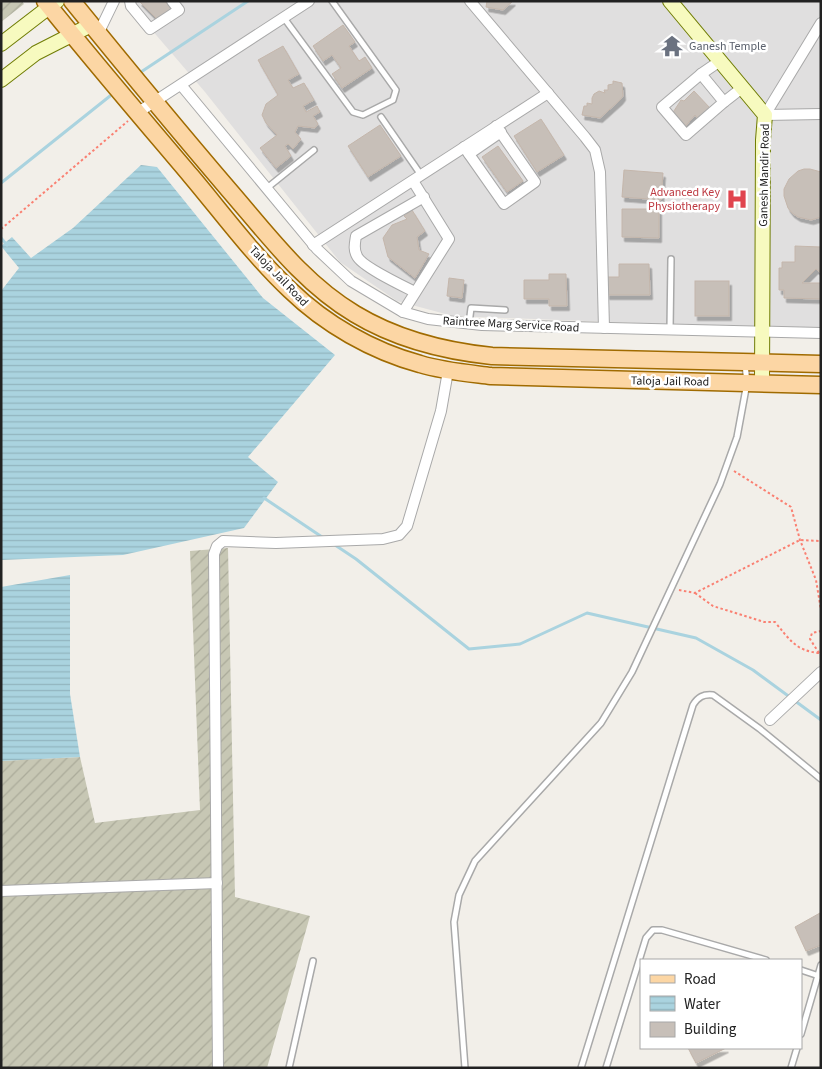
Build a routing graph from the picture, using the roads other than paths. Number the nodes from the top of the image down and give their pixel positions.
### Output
1 (72, 1) edge
2 (114, 1) edge
3 (130, 1) edge
4 (172, 1) edge
5 (309, 1) edge
6 (332, 1) edge
7 (470, 1) edge
8 (670, 1) edge
9 (51, 3) edge
10 (284, 18) junction
11 (821, 23) edge
12 (94, 29) junction
13 (72, 34) junction
14 (1, 44) edge
15 (720, 61) junction
16 (701, 74) junction
17 (1, 80) edge
18 (182, 85) junction
19 (742, 88) junction
20 (548, 93) junction
21 (154, 102) junction
22 (724, 102) junction
23 (138, 113) junction
24 (821, 114) edge
25 (765, 115) junction
26 (380, 117) dead end
27 (498, 129) junction
28 (314, 150) dead end
29 (466, 150) junction
30 (417, 178) junction
31 (266, 188) junction
32 (424, 198) junction
33 (313, 245) junction
34 (671, 259) dead end
35 (415, 292) junction
36 (505, 310) dead end
37 (403, 312) junction
38 (470, 324) junction
39 (604, 328) junction
40 (670, 330) junction
41 (762, 331) junction
42 (821, 333) edge
43 (745, 362) junction
44 (762, 363) junction
45 (821, 364) edge
46 (448, 371) junction
47 (754, 383) junction
48 (821, 384) edge
49 (821, 672) edge
50 (770, 720) joint
51 (760, 729) junction
52 (821, 779) edge
53 (217, 883) junction
54 (1, 891) edge
55 (763, 959) edge
56 (314, 961) dead end
57 (821, 966) edge
58 (802, 970) edge
59 (819, 976) edge
60 (802, 1031) edge
61 (797, 1049) edge
62 (218, 1068) edge
63 (289, 1068) edge
64 (465, 1068) edge
65 (581, 1068) edge
66 (606, 1068) edge
67 (791, 1068) edge

1 - 12 main road, Taloja Jail Road
2 - 12 street
3 - 4 street
5 - 10 street
6 - 10 lane
7 - 20 street
8 - 15 street, Ganesh Mandir Road
9 - 13 main road, Taloja Jail Road
9 - 14 street
10 - 18 street
11 - 25 street
12 - 13 street
12 - 21 main road, Taloja Jail Road
13 - 17 street
13 - 23 main road, Taloja Jail Road
15 - 16 street
15 - 19 street, Ganesh Mandir Road
16 - 22 street
16 - 22 street
18 - 21 street
18 - 31 street, Raintree Marg Service Road
19 - 22 street
19 - 25 street, Ganesh Mandir Road
20 - 27 street
20 - 39 street
21 - 23 street
21 - 43 main road, Taloja Jail Road
23 - 46 main road, Taloja Jail Road
24 - 25 street
25 - 41 street, Ganesh Mandir Road
26 - 30 lane
27 - 29 street
27 - 29 street
28 - 31 lane
29 - 30 street
30 - 32 street
30 - 33 street
31 - 33 street, Raintree Marg Service Road
32 - 35 street
32 - 35 street
33 - 37 street, Raintree Marg Service Road
34 - 40 lane
35 - 37 street
36 - 38 lane
37 - 38 street, Raintree Marg Service Road
38 - 39 street, Raintree Marg Service Road
39 - 40 street, Raintree Marg Service Road
40 - 41 street, Raintree Marg Service Road
41 - 42 street, Raintree Marg Service Road
41 - 44 street, Ganesh Mandir Road
43 - 44 main road, Taloja Jail Road
43 - 47 lane
44 - 45 main road, Taloja Jail Road
44 - 47 street, Ganesh Mandir Road
46 - 47 main road, Taloja Jail Road
46 - 53 street
47 - 48 main road, Taloja Jail Road
47 - 64 lane
49 - 50 street
50 - 51 lane
51 - 52 lane
51 - 65 lane
53 - 54 street
53 - 62 street
55 - 66 lane
56 - 63 lane
57 - 59 lane
58 - 59 lane
59 - 60 lane
61 - 67 lane

